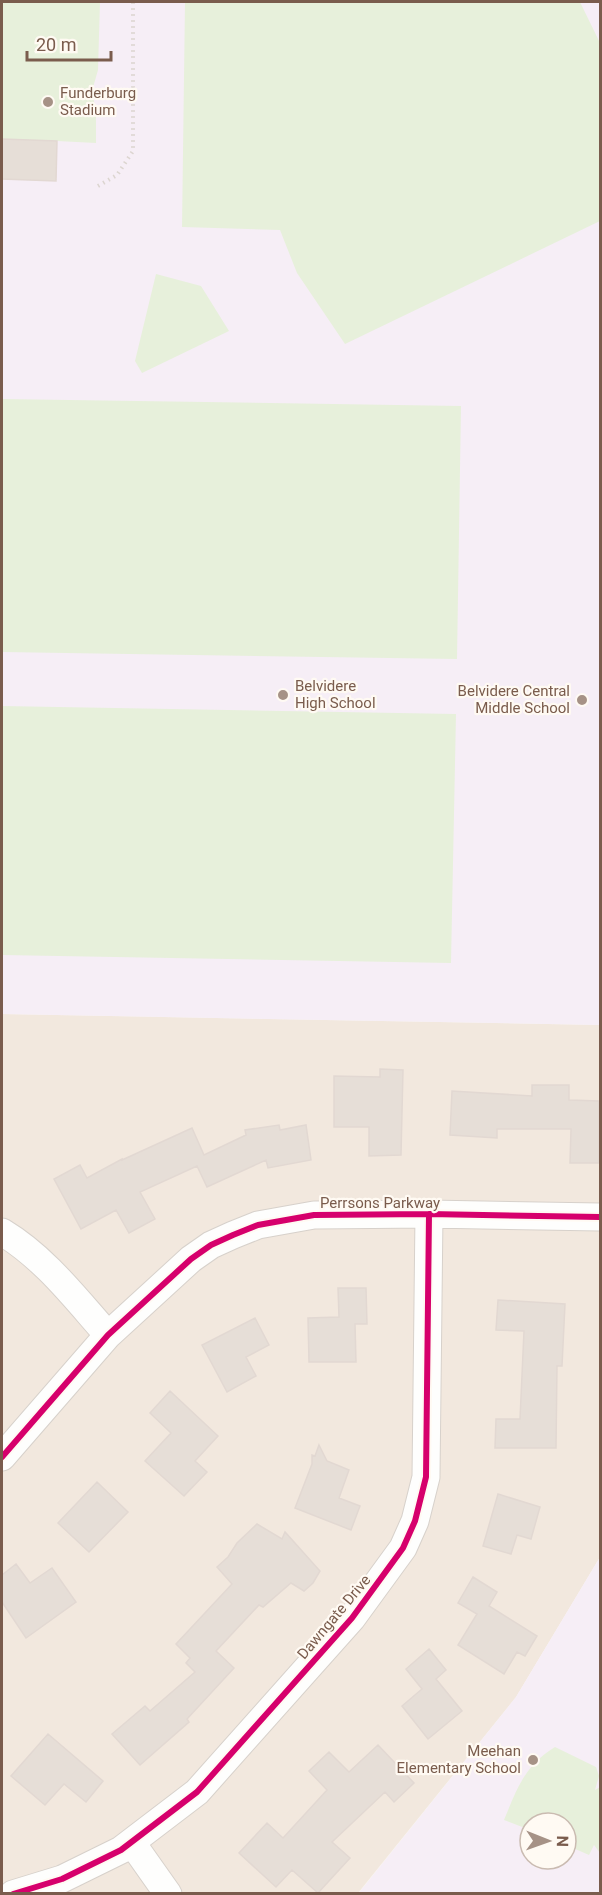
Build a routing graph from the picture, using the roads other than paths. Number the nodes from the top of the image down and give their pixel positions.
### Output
1 (429, 1214) junction
2 (600, 1217) edge
3 (2, 1232) edge
4 (108, 1335) junction
5 (2, 1457) edge
6 (132, 1843) junction
7 (81, 1882) edge
8 (13, 1893) edge
9 (168, 1893) edge

1 - 2 street, Perrsons Parkway
1 - 4 street, Perrsons Parkway
1 - 6 street, Dawngate Drive
3 - 4 street
4 - 5 street, Perrsons Parkway
6 - 7 street, Dawngate Drive
6 - 9 street
7 - 8 street, Dawngate Drive

